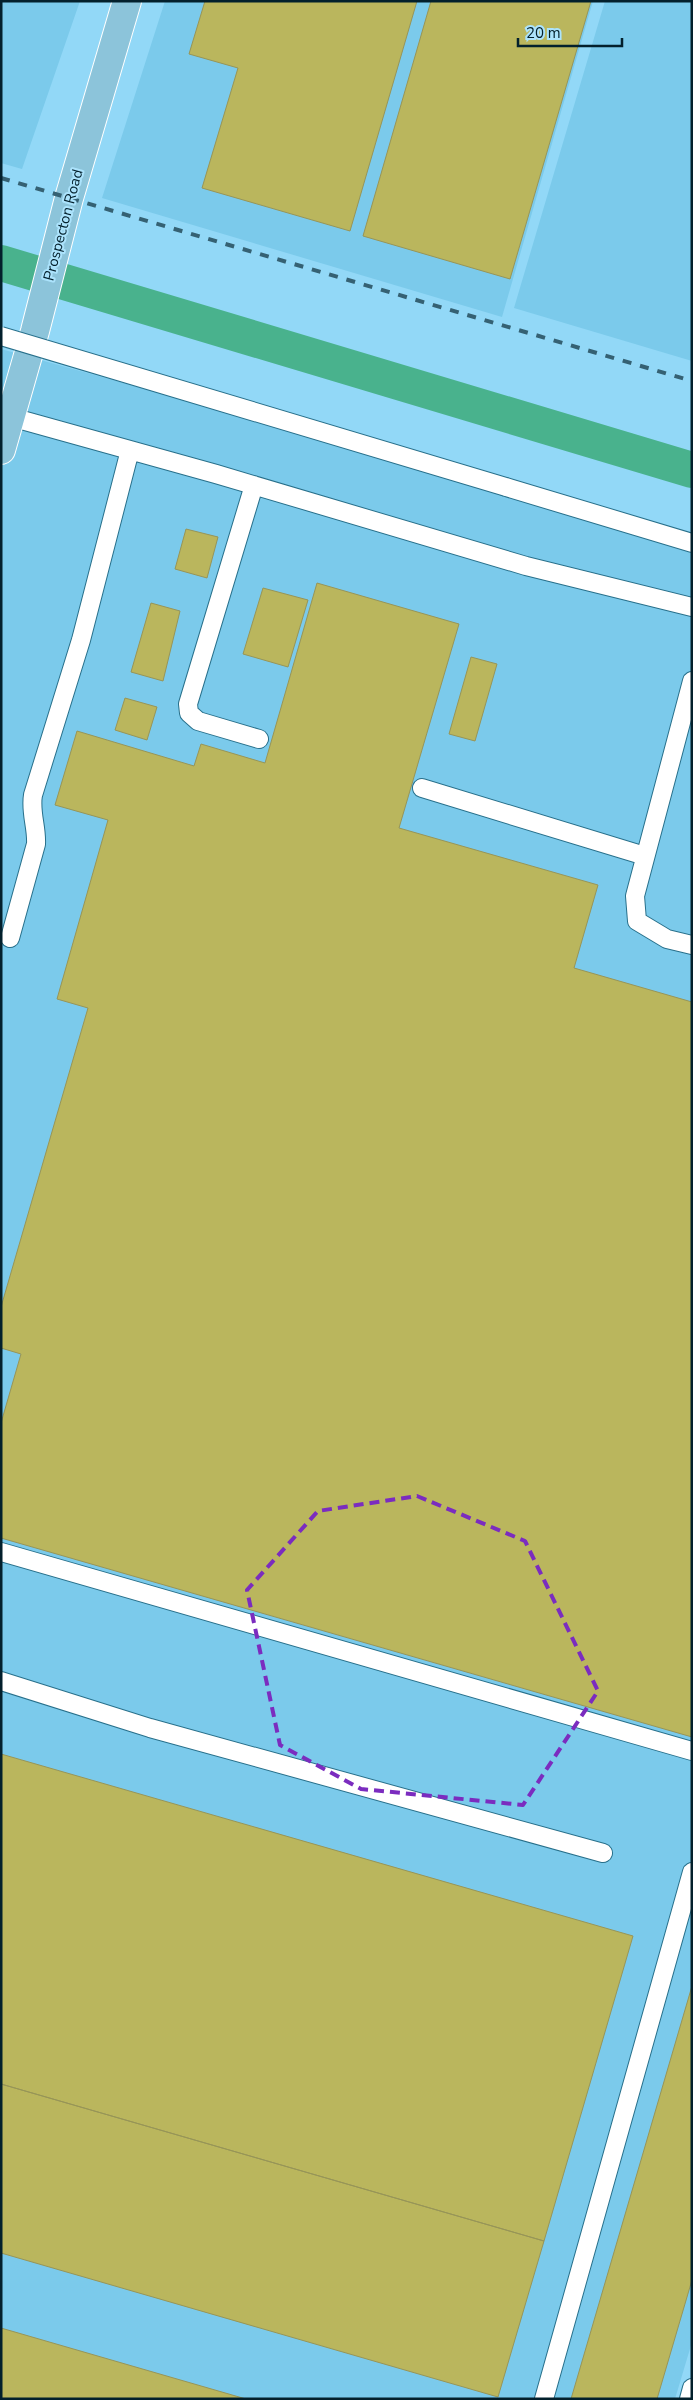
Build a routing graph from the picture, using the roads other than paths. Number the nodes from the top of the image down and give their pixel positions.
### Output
1 (128, 1) edge
2 (1, 336) edge
3 (11, 417) junction
4 (1, 450) edge
5 (130, 450) junction
6 (254, 485) junction
7 (692, 543) edge
8 (692, 607) edge
9 (692, 680) edge
10 (259, 739) dead end
11 (422, 788) dead end
12 (645, 856) junction
13 (10, 938) dead end
14 (692, 945) edge
15 (1, 1552) edge
16 (1, 1681) edge
17 (692, 1751) edge
18 (602, 1853) dead end
19 (692, 1872) edge
20 (692, 2388) edge
21 (544, 2399) edge
22 (689, 2399) edge

1 - 3 main road, Prospecton Road
2 - 7 lane, bridge
3 - 4 main road, Prospecton Road
3 - 5 lane
5 - 6 lane
5 - 13 lane
6 - 8 lane
6 - 10 lane
9 - 12 lane
11 - 12 lane
12 - 14 lane
15 - 17 lane
16 - 18 lane
19 - 21 lane
20 - 22 lane

